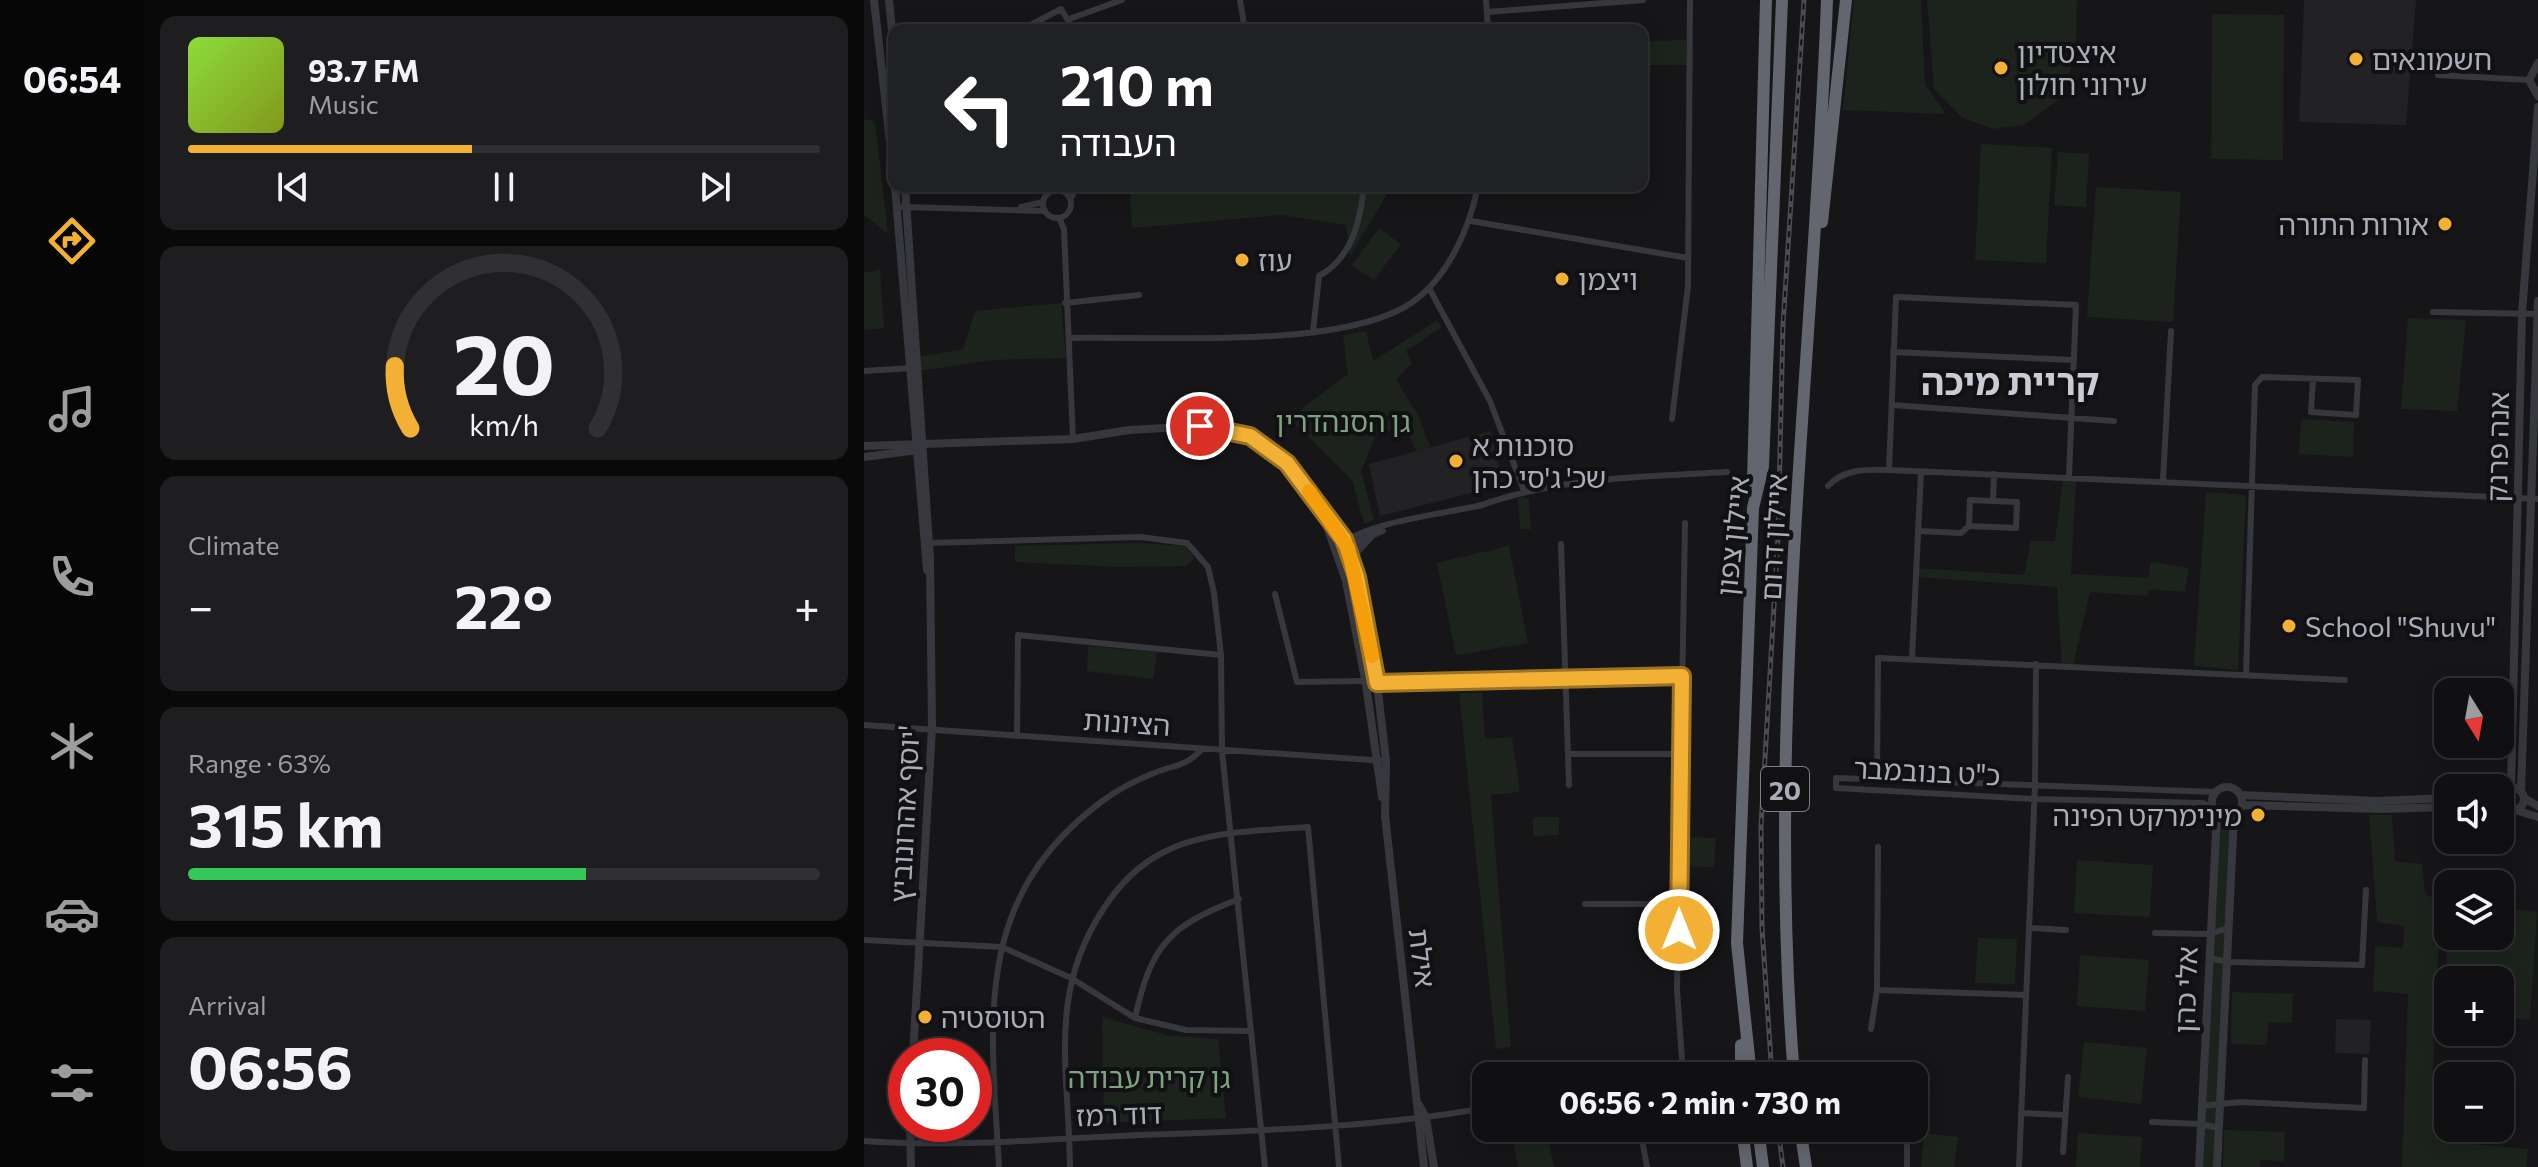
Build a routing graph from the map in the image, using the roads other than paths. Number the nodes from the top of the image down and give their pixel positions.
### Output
1 (874, 0) edge
2 (889, 0) edge
3 (1122, 0) edge
4 (1240, 0) edge
5 (1486, 0) edge
6 (1643, 0) edge
7 (1690, 0) edge
8 (1766, 0) edge
9 (1782, 0) edge
10 (1827, 0) edge
11 (1846, 0) edge
12 (1488, 12) junction
13 (1069, 19) junction
14 (891, 24) edge
15 (1032, 24) edge
16 (1071, 24) edge
17 (1244, 24) edge
18 (1488, 24) edge
19 (2538, 63) edge
20 (2438, 75) dead end
21 (2529, 80) junction
22 (2538, 96) edge
23 (2538, 107) edge
24 (888, 125) edge
25 (895, 192) edge
26 (906, 192) edge
27 (1050, 192) edge
28 (1064, 192) edge
29 (1074, 192) edge
30 (1363, 192) edge
31 (1477, 192) edge
32 (906, 197) junction
33 (1071, 198) junction
34 (1043, 202) junction
35 (896, 204) junction
36 (923, 207) junction
37 (907, 208) junction
38 (1017, 208) junction
39 (1045, 211) junction
40 (1059, 218) junction
41 (1471, 221) junction
42 (1688, 258) junction
43 (1429, 288) junction
44 (1139, 295) dead end
45 (2538, 301) edge
46 (1065, 303) junction
47 (2433, 312) dead end
48 (2522, 313) junction
49 (2537, 314) edge
50 (2171, 331) dead end
51 (1313, 332) junction
52 (1069, 338) junction
53 (1893, 352) junction
54 (2074, 360) junction
55 (911, 368) junction
56 (864, 371) edge
57 (2313, 379) junction
58 (1804, 388) junction
59 (1892, 405) junction
60 (2071, 417) junction
61 (1672, 419) dead end
62 (2114, 421) dead end
63 (913, 422) junction
64 (1072, 437) junction
65 (895, 443) junction
66 (864, 446) edge
67 (917, 447) junction
68 (864, 457) edge
69 (1889, 470) junction
70 (1727, 472) dead end
71 (1921, 472) junction
72 (1994, 474) junction
73 (2069, 476) junction
74 (2163, 481) junction
75 (1828, 486) dead end
76 (2252, 486) junction
77 (1527, 491) junction
78 (2517, 498) junction
79 (2535, 499) edge
80 (1993, 501) junction
81 (1753, 508) junction
82 (1320, 509) junction
83 (1685, 523) dead end
84 (1400, 524) junction
85 (1969, 526) junction
86 (1918, 531) junction
87 (1371, 536) junction
88 (926, 541) junction
89 (1346, 543) junction
90 (1561, 544) dead end
91 (1335, 550) junction
92 (1354, 566) junction
93 (1275, 594) dead end
94 (1221, 655) junction
95 (1912, 659) junction
96 (2036, 664) junction
97 (2246, 675) junction
98 (1682, 676) junction
99 (1566, 677) junction
100 (2345, 680) dead end
101 (1377, 683) junction
102 (1366, 684) junction
103 (864, 725) edge
104 (932, 728) junction
105 (1017, 736) junction
106 (1202, 749) junction
107 (1222, 751) junction
108 (1569, 754) junction
109 (1682, 754) junction
110 (1386, 761) junction
111 (1376, 762) junction
112 (2512, 774) edge
113 (2513, 774) edge
114 (1877, 778) junction
115 (1569, 785) dead end
116 (2035, 785) junction
117 (2215, 792) junction
118 (2514, 794) edge
119 (2241, 795) junction
120 (2514, 796) edge
121 (2034, 799) junction
122 (2434, 799) edge
123 (2242, 805) junction
124 (2538, 806) edge
125 (2434, 807) edge
126 (2514, 808) edge
127 (2215, 811) junction
128 (2514, 811) edge
129 (2234, 816) junction
130 (1385, 817) junction
131 (2538, 817) edge
132 (1230, 834) junction
133 (1878, 847) dead end
134 (2366, 890) dead end
135 (1239, 899) junction
136 (1585, 904) dead end
137 (1680, 904) junction
138 (2030, 928) junction
139 (2229, 928) junction
140 (2066, 930) dead end
141 (2155, 933) dead end
142 (2209, 934) junction
143 (864, 940) edge
144 (2229, 941) junction
145 (919, 945) junction
146 (1002, 947) junction
147 (2209, 958) junction
148 (2228, 962) junction
149 (2209, 970) junction
150 (1071, 978) junction
151 (1877, 990) junction
152 (2026, 995) junction
153 (1742, 998) junction
154 (1135, 1018) junction
155 (1871, 1029) dead end
156 (1249, 1031) junction
157 (914, 1038) edge
158 (2365, 1060) dead end
159 (1682, 1062) edge
160 (1741, 1062) edge
161 (1749, 1062) edge
162 (1793, 1062) edge
163 (2068, 1077) dead end
164 (2202, 1095) junction
165 (2221, 1102) junction
166 (2201, 1106) junction
167 (1472, 1110) edge
168 (2023, 1113) junction
169 (2065, 1115) junction
170 (2219, 1118) junction
171 (1421, 1119) junction
172 (2152, 1122) dead end
173 (2200, 1124) junction
174 (1337, 1127) junction
175 (2219, 1128) junction
176 (1262, 1130) junction
177 (1070, 1138) junction
178 (864, 1141) edge
179 (1643, 1142) edge
180 (1744, 1142) edge
181 (1760, 1142) edge
182 (1802, 1142) edge
183 (1907, 1142) edge
184 (910, 1145) junction
185 (998, 1145) junction
186 (2063, 1152) dead end
187 (911, 1167) edge
188 (999, 1167) edge
189 (1070, 1167) edge
190 (1265, 1167) edge
191 (1339, 1167) edge
192 (1424, 1167) edge
193 (1434, 1167) edge
194 (1647, 1167) edge
195 (1747, 1167) edge
196 (1763, 1167) edge
197 (1806, 1167) edge
198 (1907, 1167) edge
199 (2019, 1167) edge
200 (2199, 1167) edge
201 (2217, 1167) edge

1 - 24 street
2 - 14 street
3 - 13 street
4 - 17 street
5 - 12 street
6 - 12 street
7 - 42 street
8 - 81 highway
9 - 81 highway, איילון צפון / 20
10 - 58 highway, איילון דרום / 20
11 - 58 highway
12 - 18 street
13 - 15 street
13 - 16 street
19 - 21 street
20 - 21 street
21 - 22 street
23 - 48 street, אנה פרנק
25 - 35 street, יוסף אהרונוביץ'
26 - 32 street, יוסף אהרונוביץ'
27 - 34 street
28 - 33 street
29 - 33 street
30 - 51 street
31 - 41 street
32 - 36 street
32 - 37 street, יוסף אהרונוביץ'
33 - 40 street
34 - 38 street
34 - 39 street
35 - 37 street
35 - 55 street, יוסף אהרונוביץ'
36 - 37 street
36 - 38 street
37 - 55 street, יוסף אהרונוביץ'
38 - 39 street
39 - 40 street
40 - 46 street
41 - 42 street
41 - 43 street
42 - 61 street
43 - 51 street
43 - 77 street
44 - 46 street
45 - 49 street, אנה פרנק
46 - 52 street
47 - 48 street
48 - 49 street
48 - 78 street, אנה פרנק
49 - 79 street, אנה פרנק
50 - 74 street
51 - 52 street
52 - 64 street
53 - 54 street
53 - 54 street
53 - 59 street
54 - 60 street
55 - 56 street
55 - 63 street, יוסף אהרונוביץ'
55 - 67 street, יוסף אהרונוביץ'
57 - 57 street
57 - 76 street
58 - 162 highway, איילון דרום / 20
59 - 60 street
59 - 69 street
60 - 62 street
60 - 73 street
63 - 65 street
63 - 67 street, יוסף אהרונוביץ'
64 - 67 street
64 - 82 street
65 - 66 street
65 - 67 street
67 - 68 street
67 - 88 street, יוסף אהרונוביץ'
69 - 71 street
69 - 75 street
70 - 77 street
71 - 72 street
71 - 86 street
72 - 73 street
72 - 80 street
73 - 74 street
74 - 76 street
76 - 78 street
76 - 97 street
77 - 84 street
78 - 79 street
78 - 112 street, אנה פרנק
79 - 113 street, אנה פרנק
80 - 85 street
80 - 85 street
81 - 153 highway, איילון צפון / 20
82 - 89 street
82 - 91 street, אילת
83 - 98 street
84 - 87 street
84 - 89 street
85 - 86 street
86 - 95 street
87 - 89 street
87 - 92 street
88 - 94 street
88 - 104 street, יוסף אהרונוביץ'
89 - 91 street
89 - 92 street, אילת
90 - 99 street
91 - 102 street, אילת
92 - 101 street, אילת
93 - 102 street
94 - 105 street
94 - 107 street
95 - 96 street
95 - 114 street
96 - 97 street
96 - 116 street
97 - 100 street
98 - 99 street
98 - 109 street
99 - 101 street
99 - 108 street
101 - 102 street
101 - 110 street, אילת
102 - 111 street, אילת
103 - 104 street, הציונות
104 - 105 street, הציונות
104 - 145 street, יוסף אהרונוביץ'
105 - 106 street, הציונות
106 - 107 street, הציונות
106 - 146 street
107 - 111 street, הציונות
107 - 132 street
108 - 109 street
108 - 115 street
109 - 137 street
110 - 111 street, הציונות
110 - 130 street, אילת
111 - 130 street, אילת
114 - 116 street, כ"ט בנובמבר
114 - 121 street, כ"ט בנובמבר
116 - 117 street, כ"ט בנובמבר
116 - 121 street
117 - 119 street
117 - 127 street
118 - 124 street
119 - 122 street
119 - 123 street
120 - 126 street
121 - 127 street, כ"ט בנובמבר
121 - 138 street
123 - 125 street
123 - 129 street
127 - 129 street
127 - 142 street, אלי כהן
128 - 131 street
129 - 139 street, אלי כהן
130 - 171 street, אילת
132 - 135 street
132 - 150 street
132 - 174 street
133 - 151 street
134 - 148 street
135 - 154 street
135 - 156 street
136 - 137 street
137 - 159 street
138 - 140 street
138 - 152 street
139 - 142 street
139 - 144 street, אלי כהן
141 - 142 street
142 - 144 street
142 - 147 street, אלי כהן
143 - 145 street
144 - 148 street, אלי כהן
145 - 146 street
145 - 157 street, יוסף אהרונוביץ'
146 - 150 street
146 - 185 street
147 - 148 street
147 - 149 street, אלי כהן
148 - 149 street
148 - 165 street, אלי כהן
149 - 164 street, אלי כהן
150 - 154 street
150 - 177 street
151 - 152 street
151 - 155 street
152 - 168 street
153 - 160 highway
153 - 161 highway, איילון צפון / 20
154 - 156 street
156 - 176 street
158 - 165 street
163 - 169 street
164 - 165 street
164 - 166 street, אלי כהן
165 - 166 street
165 - 170 street, אלי כהן
166 - 173 street, אלי כהן
167 - 171 street, דוד רמז
168 - 169 street
168 - 199 street
169 - 186 street
170 - 173 street
170 - 175 street, אלי כהן
171 - 174 street, דוד רמז
171 - 192 street, אילת
171 - 193 street, אילת
172 - 173 street
173 - 175 street
173 - 200 street, אלי כהן
174 - 176 street, דוד רמז
174 - 191 street
175 - 201 street, אלי כהן
176 - 177 street, דוד רמז
176 - 190 street
177 - 185 street, דוד רמז
177 - 189 street
178 - 184 street, דוד רמז
179 - 194 street
180 - 195 highway
181 - 196 highway
182 - 197 highway
183 - 198 street
184 - 185 street, דוד רמז
184 - 187 street
185 - 188 street

